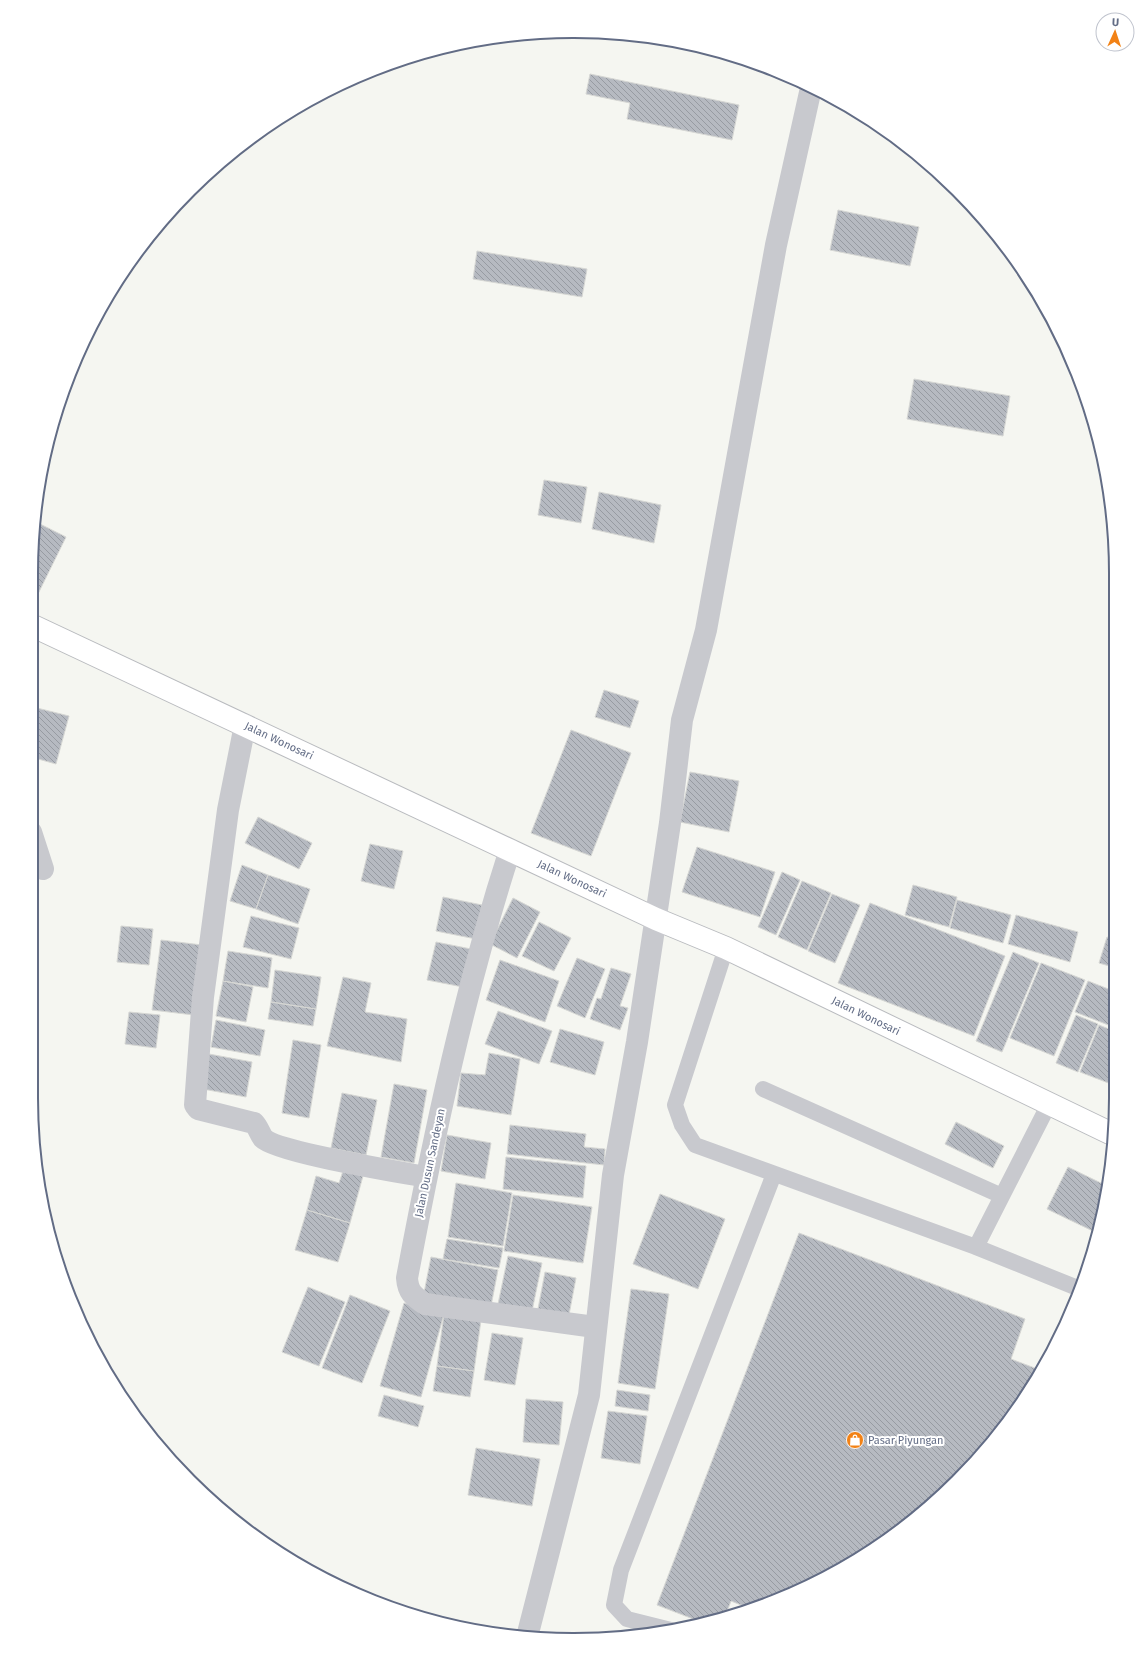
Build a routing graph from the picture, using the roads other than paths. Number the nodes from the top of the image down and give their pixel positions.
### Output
1 (810, 93) edge
2 (38, 628) edge
3 (245, 724) junction
4 (510, 850) junction
5 (38, 853) edge
6 (43, 868) dead end
7 (656, 919) junction
8 (726, 948) junction
9 (763, 1089) dead end
10 (1049, 1104) junction
11 (1108, 1132) edge
12 (774, 1174) junction
13 (426, 1177) junction
14 (1002, 1196) junction
15 (976, 1247) junction
16 (1074, 1287) edge
17 (595, 1327) junction
18 (656, 1626) edge
19 (529, 1631) edge

1 - 7 street
2 - 3 highway, Jalan Wonosari
3 - 4 highway, Jalan Wonosari
3 - 13 street
4 - 7 highway, Jalan Wonosari
4 - 13 street, Jalan Dusun Sandeyan
5 - 6 street
7 - 8 highway, Jalan Wonosari
7 - 17 street
8 - 10 highway, Jalan Wonosari
8 - 12 lane
9 - 14 lane
10 - 11 highway, Jalan Wonosari
10 - 14 lane
12 - 15 lane
12 - 18 lane
13 - 17 street, Jalan Dusun Sandeyan
14 - 15 lane
15 - 16 lane
17 - 19 street

